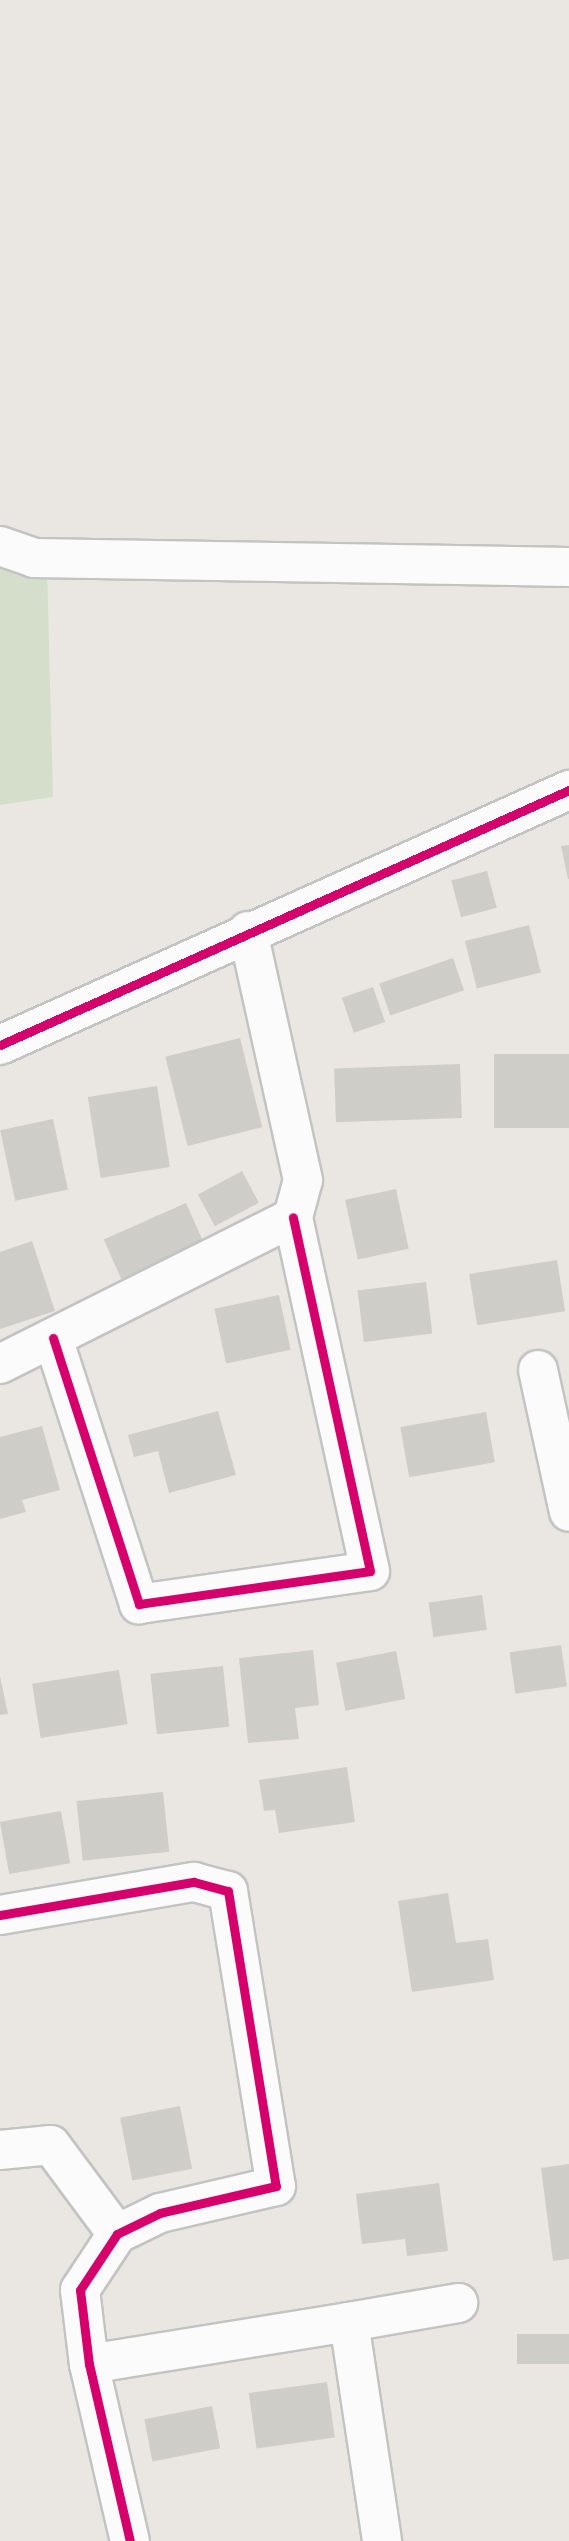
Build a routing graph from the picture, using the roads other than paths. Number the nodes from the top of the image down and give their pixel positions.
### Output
1 (0, 546) edge
2 (569, 567) edge
3 (569, 790) edge
4 (248, 931) junction
5 (0, 1045) edge
6 (293, 1217) junction
7 (53, 1338) junction
8 (0, 1364) edge
9 (538, 1370) dead end
10 (569, 1512) edge
11 (0, 1915) edge
12 (0, 2150) edge
13 (117, 2234) junction
14 (458, 2304) dead end
15 (349, 2322) junction
16 (89, 2364) junction
17 (130, 2541) edge
18 (382, 2541) edge

1 - 2 street
3 - 4 street
4 - 5 street
4 - 6 street
6 - 7 street
6 - 7 street
7 - 8 street
9 - 10 street
11 - 13 street
12 - 13 street
13 - 16 street
14 - 15 street
15 - 16 street
15 - 18 street
16 - 17 street

